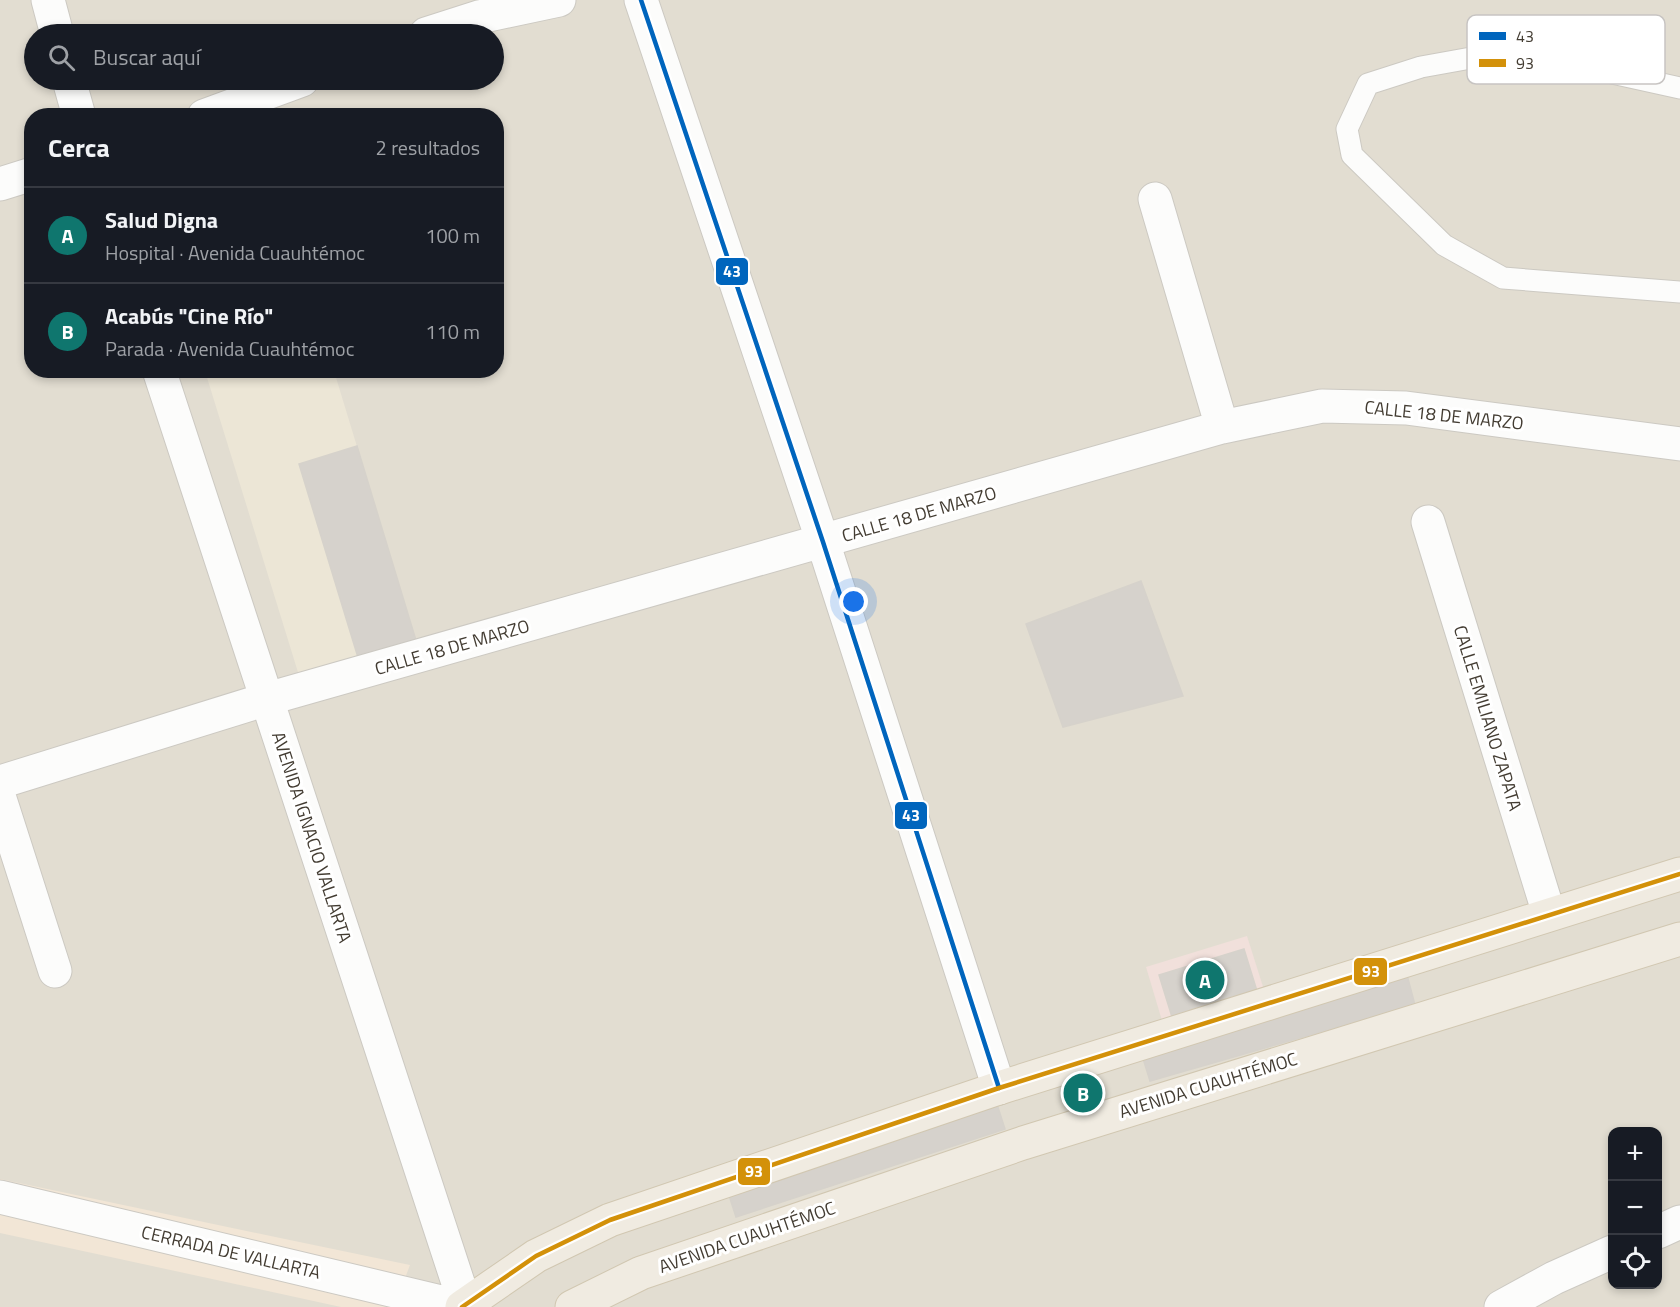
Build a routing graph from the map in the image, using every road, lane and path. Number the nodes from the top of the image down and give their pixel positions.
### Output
1 (48, 0) edge
2 (560, 0) edge
3 (641, 0) edge
4 (54, 24) edge
5 (457, 24) edge
6 (1467, 59) edge
7 (1662, 84) edge
8 (1680, 88) edge
9 (72, 90) edge
10 (275, 90) edge
11 (77, 108) edge
12 (226, 108) edge
13 (24, 176) edge
14 (0, 184) edge
15 (1155, 199) dead end
16 (1680, 292) edge
17 (162, 378) edge
18 (1222, 427) junction
19 (1680, 444) edge
20 (1428, 522) dead end
21 (823, 542) junction
22 (267, 699) junction
23 (0, 782) edge
24 (0, 799) edge
25 (1680, 874) edge
26 (1548, 915) junction
27 (1680, 939) edge
28 (55, 971) dead end
29 (999, 1088) junction
30 (0, 1197) edge
31 (1680, 1222) edge
32 (1662, 1230) edge
33 (1608, 1254) edge
34 (463, 1306) edge
35 (572, 1307) edge
36 (1501, 1307) edge

1 - 4 street
2 - 5 street
3 - 21 street
6 - 16 lane
7 - 8 lane
9 - 11 street
10 - 12 street
13 - 14 street
15 - 18 street
17 - 22 street, AVENIDA IGNACIO VALLARTA
18 - 19 street, CALLE 18 DE MARZO
18 - 21 street, CALLE 18 DE MARZO
20 - 26 street, CALLE EMILIANO ZAPATA
21 - 22 street, CALLE 18 DE MARZO
21 - 29 street
22 - 23 street, CALLE 18 DE MARZO
22 - 34 street, AVENIDA IGNACIO VALLARTA
24 - 28 street
25 - 26 main road
26 - 29 main road
27 - 35 main road, AVENIDA CUAUHTÉMOC
29 - 34 main road
30 - 34 street, CERRADA DE VALLARTA
31 - 32 street
33 - 36 street

